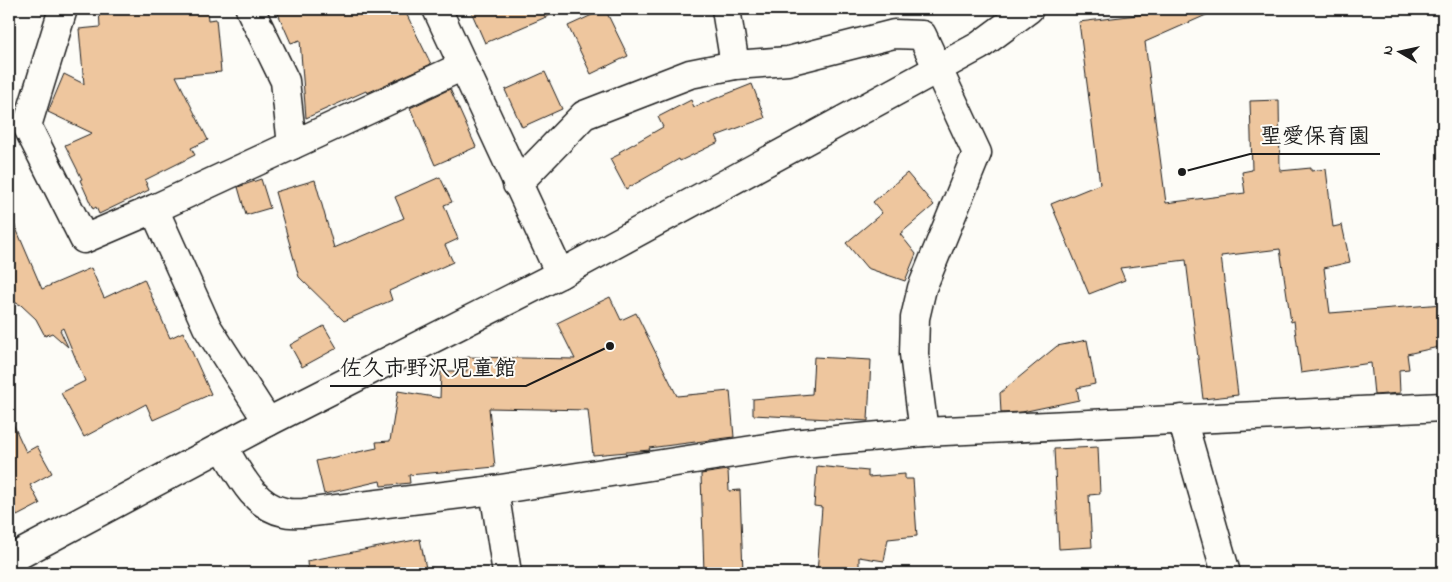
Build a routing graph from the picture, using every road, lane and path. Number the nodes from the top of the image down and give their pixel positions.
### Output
1 (63, 9) edge
2 (250, 9) edge
3 (437, 9) edge
4 (726, 9) edge
5 (1029, 9) edge
6 (735, 65) junction
7 (463, 66) junction
8 (937, 70) junction
9 (292, 145) junction
10 (517, 184) junction
11 (154, 209) junction
12 (560, 274) junction
13 (1443, 407) edge
14 (1182, 420) junction
15 (268, 422) junction
16 (924, 432) junction
17 (223, 447) junction
18 (494, 490) junction
19 (22, 562) edge
20 (507, 573) edge
21 (1226, 573) edge

1 - 11 street
2 - 9 street
3 - 7 street
4 - 6 street
5 - 8 street
6 - 8 street
6 - 10 street
7 - 9 street
7 - 10 street
8 - 12 street
8 - 16 street
9 - 11 street
10 - 12 street
11 - 15 street
12 - 15 street
13 - 14 street
14 - 16 street
14 - 21 street
15 - 17 street
16 - 18 street
17 - 18 street
17 - 19 street
18 - 20 street

